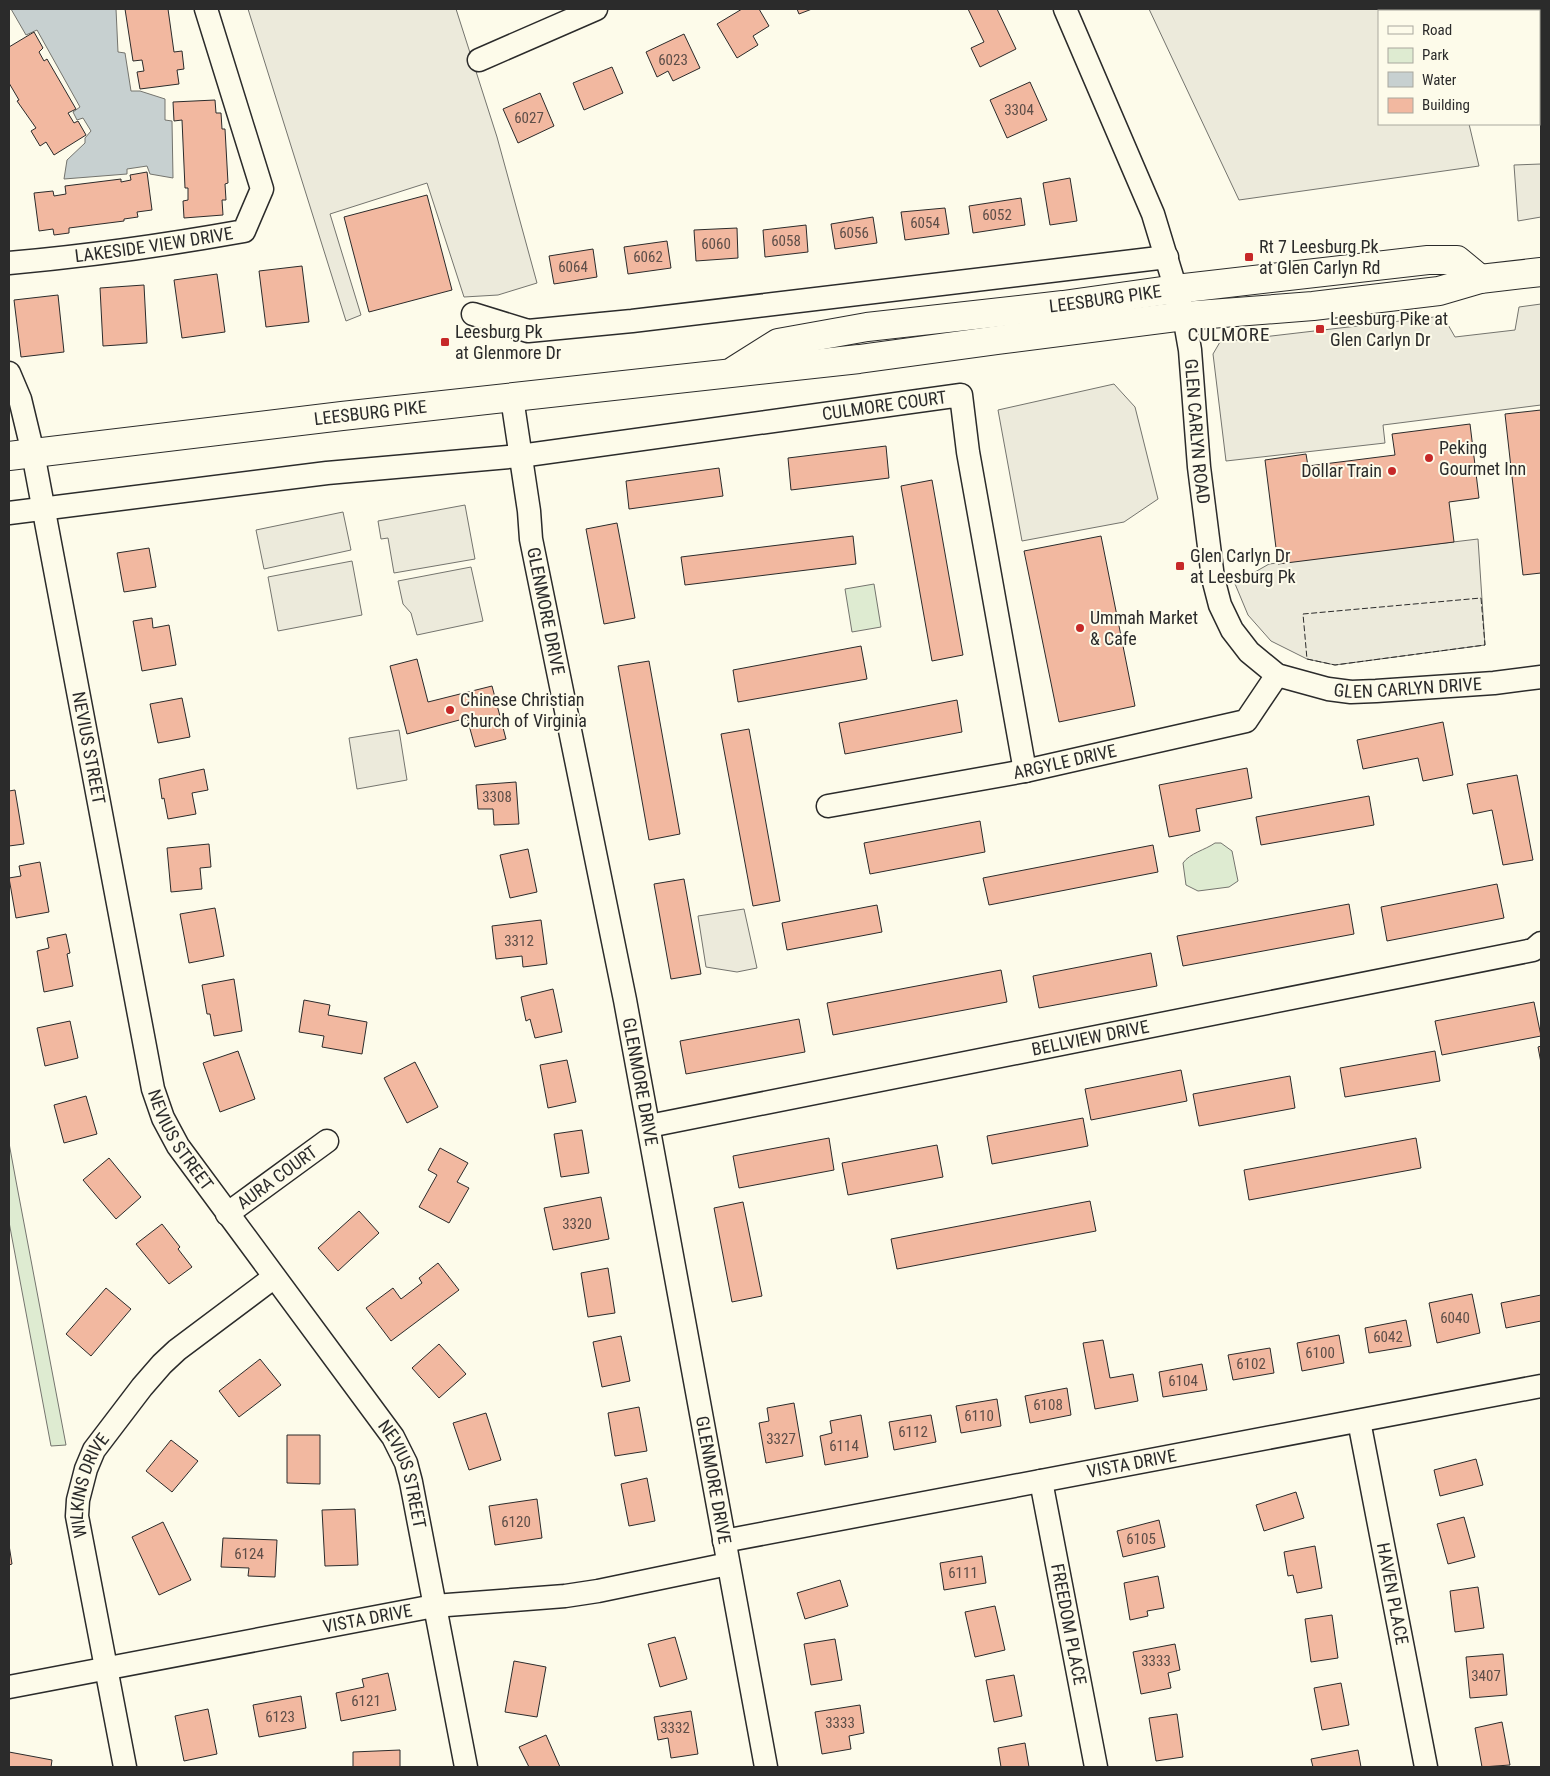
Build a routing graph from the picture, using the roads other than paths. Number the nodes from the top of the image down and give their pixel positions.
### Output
1 (206, 9) edge
2 (596, 9) edge
3 (1065, 9) edge
4 (479, 60) dead end
5 (1167, 257) junction
6 (9, 263) edge
7 (1541, 272) edge
8 (1480, 279) junction
9 (1176, 289) junction
10 (473, 314) dead end
11 (1184, 316) junction
12 (732, 372) junction
13 (9, 373) edge
14 (512, 398) junction
15 (21, 455) edge
16 (520, 456) junction
17 (43, 509) junction
18 (9, 513) edge
19 (1277, 675) junction
20 (1541, 677) edge
21 (1024, 771) junction
22 (828, 806) dead end
23 (1538, 950) edge
24 (649, 1126) junction
25 (327, 1141) dead end
26 (228, 1214) junction
27 (274, 1278) junction
28 (1541, 1386) edge
29 (1359, 1421) junction
30 (1041, 1481) junction
31 (724, 1541) junction
32 (728, 1564) junction
33 (434, 1606) junction
34 (106, 1669) junction
35 (9, 1687) edge
36 (124, 1767) edge
37 (466, 1767) edge
38 (766, 1767) edge
39 (1096, 1767) edge
40 (1426, 1767) edge

1 - 6 street, LAKESIDE VIEW DRIVE
2 - 4 street
3 - 5 street, GLEN CARLYN ROAD
5 - 9 street, GLEN CARLYN ROAD
5 - 10 street
7 - 8 main road, LEESBURG PIKE
8 - 9 main road, LEESBURG PIKE
8 - 11 main road, LEESBURG PIKE
9 - 11 street, GLEN CARLYN ROAD
9 - 12 main road, LEESBURG PIKE
11 - 12 main road, LEESBURG PIKE
11 - 19 street, GLEN CARLYN ROAD
12 - 14 main road, LEESBURG PIKE
13 - 15 street
14 - 15 main road, LEESBURG PIKE
14 - 16 street, GLENMORE DRIVE
15 - 17 street, NEVIUS STREET
16 - 17 street
16 - 21 street, CULMORE COURT
16 - 24 street, GLENMORE DRIVE
17 - 18 street
17 - 26 street, NEVIUS STREET
19 - 20 street, GLEN CARLYN DRIVE
19 - 21 street, ARGYLE DRIVE
21 - 22 street, ARGYLE DRIVE
23 - 24 street, BELLVIEW DRIVE
24 - 31 street, GLENMORE DRIVE
25 - 26 street, AURA COURT
26 - 27 street, NEVIUS STREET
27 - 33 street, NEVIUS STREET
27 - 34 street, WILKINS DRIVE
28 - 29 street, VISTA DRIVE
29 - 30 street, VISTA DRIVE
29 - 40 street, HAVEN PLACE
30 - 31 street, VISTA DRIVE
30 - 39 street, FREEDOM PLACE
31 - 32 street, GLENMORE DRIVE
32 - 33 street, VISTA DRIVE
32 - 38 street, GLENMORE DRIVE
33 - 34 street, VISTA DRIVE
33 - 37 street, NEVIUS STREET
34 - 35 street, VISTA DRIVE
34 - 36 street, WILKINS DRIVE

